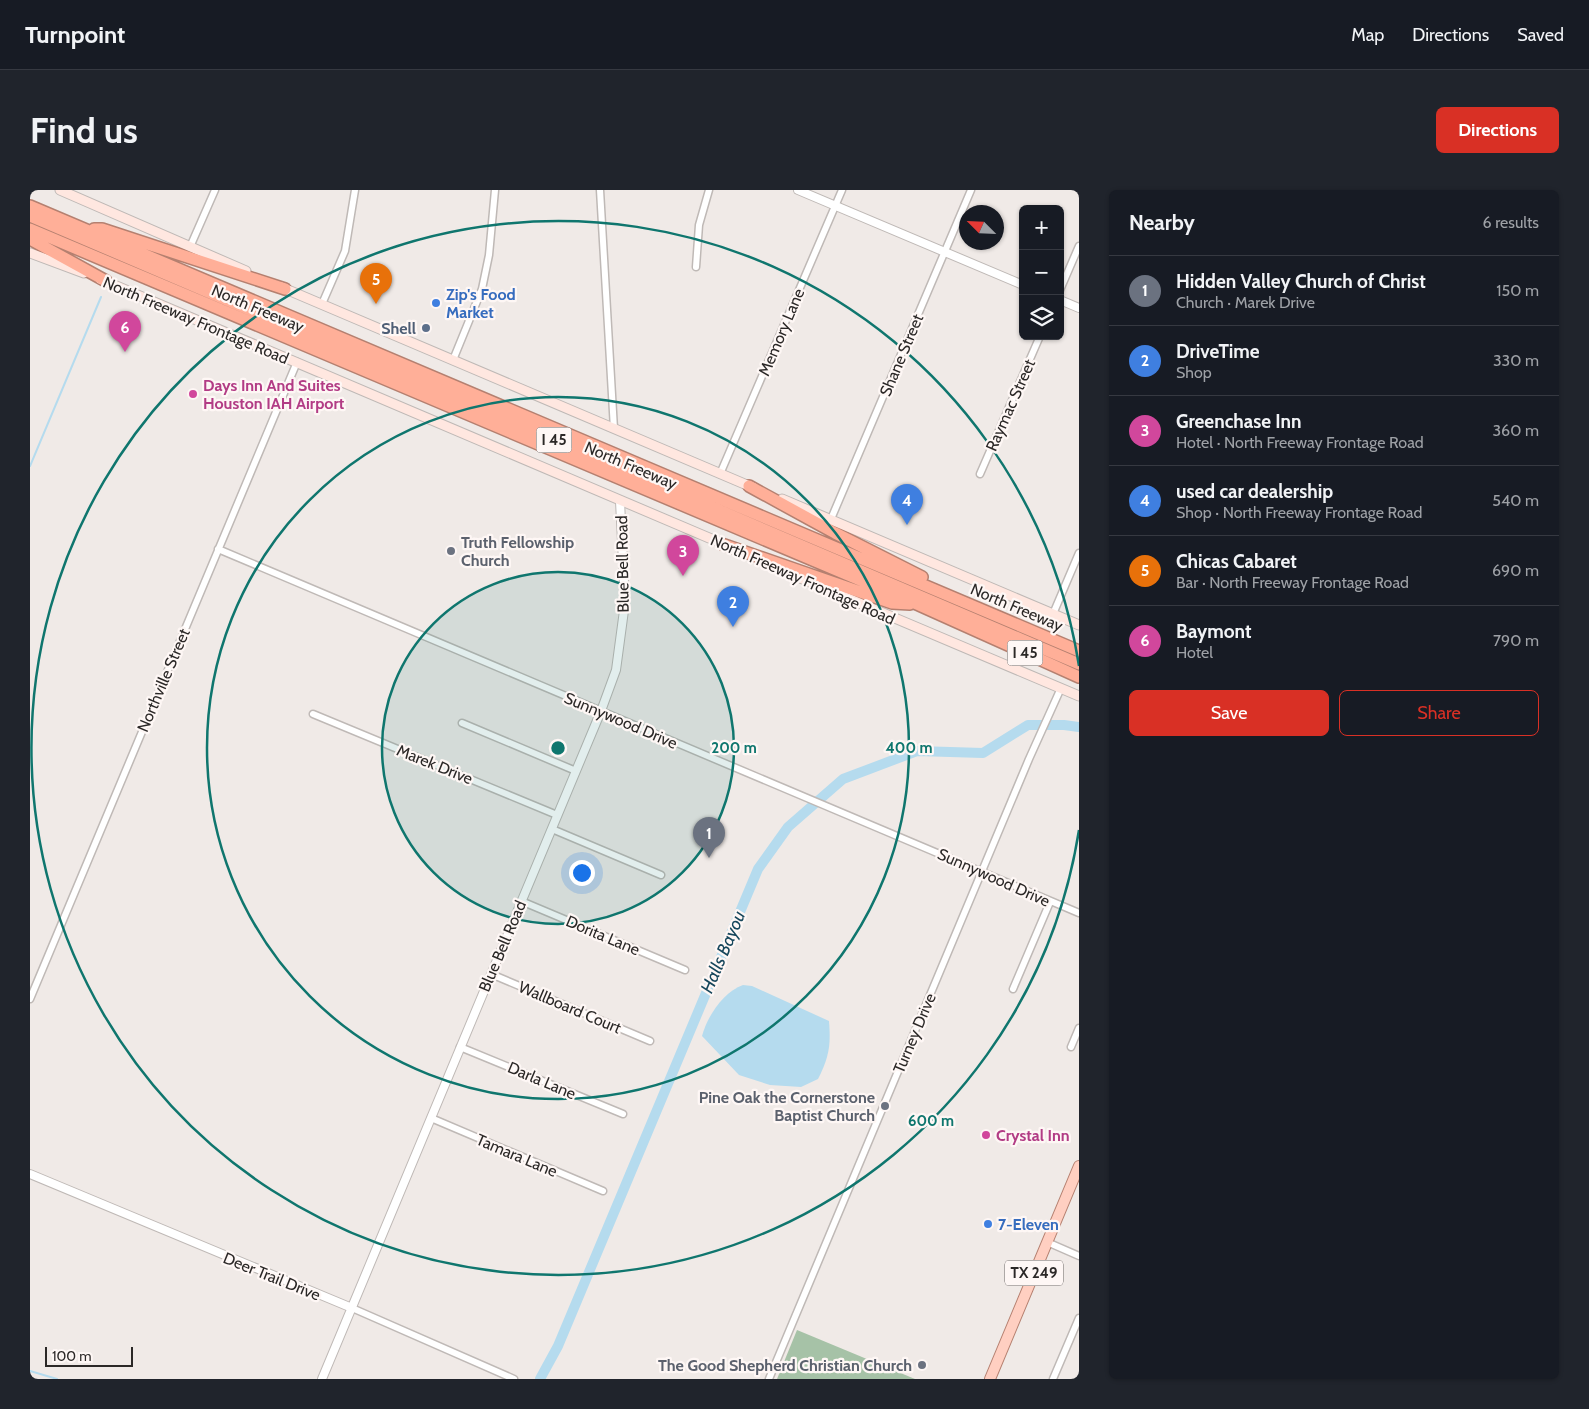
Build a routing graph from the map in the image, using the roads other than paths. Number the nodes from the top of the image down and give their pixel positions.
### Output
1 (60, 190) edge
2 (215, 190) edge
3 (356, 190) edge
4 (495, 190) edge
5 (600, 190) edge
6 (709, 190) edge
7 (798, 190) edge
8 (842, 190) edge
9 (971, 190) edge
10 (30, 206) edge
11 (835, 206) junction
12 (30, 216) edge
13 (30, 229) edge
14 (85, 229) junction
15 (30, 239) edge
16 (1079, 246) edge
17 (190, 247) junction
18 (944, 252) junction
19 (30, 253) edge
20 (696, 267) dead end
21 (106, 281) junction
22 (1064, 281) edge
23 (1019, 283) edge
24 (285, 289) junction
25 (1064, 302) edge
26 (322, 304) junction
27 (1079, 308) edge
28 (1038, 340) edge
29 (453, 360) junction
30 (297, 362) junction
31 (614, 429) junction
32 (720, 474) junction
33 (980, 474) dead end
34 (749, 486) junction
35 (620, 500) junction
36 (831, 519) junction
37 (722, 544) junction
38 (218, 549) junction
39 (1079, 553) edge
40 (941, 592) junction
41 (919, 605) junction
42 (1052, 614) junction
43 (1079, 626) edge
44 (1079, 652) edge
45 (1079, 664) edge
46 (1079, 677) edge
47 (1061, 688) junction
48 (1079, 696) edge
49 (601, 711) junction
50 (313, 714) dead end
51 (462, 723) dead end
52 (576, 771) junction
53 (558, 815) junction
54 (552, 829) junction
55 (982, 871) junction
56 (661, 875) dead end
57 (521, 901) junction
58 (1050, 902) junction
59 (1079, 914) edge
60 (685, 970) dead end
61 (491, 974) junction
62 (1014, 989) dead end
63 (30, 999) edge
64 (1079, 1028) edge
65 (650, 1041) dead end
66 (460, 1047) junction
67 (1071, 1048) dead end
68 (623, 1114) dead end
69 (431, 1118) junction
70 (1079, 1166) edge
71 (30, 1174) edge
72 (603, 1192) dead end
73 (1047, 1242) junction
74 (1079, 1256) edge
75 (352, 1308) junction
76 (1079, 1318) edge
77 (322, 1379) edge
78 (514, 1379) edge
79 (769, 1379) edge
80 (990, 1379) edge
81 (1053, 1379) edge

1 - 17 main road
2 - 17 street
3 - 26 street
4 - 29 street
5 - 31 street
6 - 20 street
7 - 11 street
8 - 11 street, Memory Lane
9 - 18 street, Shane Street
10 - 14 highway, North Freeway / I 45
11 - 18 street
11 - 32 street, Memory Lane
12 - 45 highway, North Freeway / I 45
13 - 41 highway, North Freeway / I 45
14 - 24 highway
14 - 40 highway, North Freeway / I 45
15 - 21 highway
16 - 22 street
17 - 24 main road
18 - 23 street
18 - 36 street, Shane Street
19 - 21 main road, North Freeway Frontage Road
21 - 30 main road, North Freeway Frontage Road
24 - 26 main road
25 - 27 street
26 - 29 main road
28 - 33 street, Raymac Street
29 - 31 main road
30 - 35 main road, North Freeway Frontage Road
30 - 38 street, Northville Street
31 - 32 main road
32 - 34 main road
34 - 36 main road
34 - 40 highway
35 - 37 main road, North Freeway Frontage Road
35 - 49 street, Blue Bell Road
36 - 42 main road
37 - 41 highway
37 - 47 main road, North Freeway Frontage Road
38 - 49 street, Sunnywood Drive
38 - 63 street, Northville Street
39 - 42 street
40 - 44 highway, North Freeway / I 45
41 - 46 highway, North Freeway / I 45
42 - 43 main road
47 - 48 main road, North Freeway Frontage Road
47 - 55 street, Turney Drive
49 - 52 street, Blue Bell Road
49 - 55 street, Sunnywood Drive
50 - 53 street, Marek Drive
51 - 52 street
52 - 53 street, Blue Bell Road
53 - 54 street, Blue Bell Road
54 - 56 street
54 - 57 street, Blue Bell Road
55 - 58 street, Sunnywood Drive
55 - 79 street, Turney Drive
57 - 60 street, Dorita Lane
57 - 61 street, Blue Bell Road
58 - 59 street, Sunnywood Drive
58 - 62 street
61 - 65 street, Wallboard Court
61 - 66 street, Blue Bell Road
64 - 67 street
66 - 68 street, Darla Lane
66 - 69 street, Blue Bell Road
69 - 72 street, Tamara Lane
69 - 75 street, Blue Bell Road
70 - 73 main road, TX 249
71 - 75 street, Deer Trail Drive
73 - 74 street
73 - 80 main road, TX 249
75 - 77 street, Blue Bell Road
75 - 78 street, Deer Trail Drive
76 - 81 street

